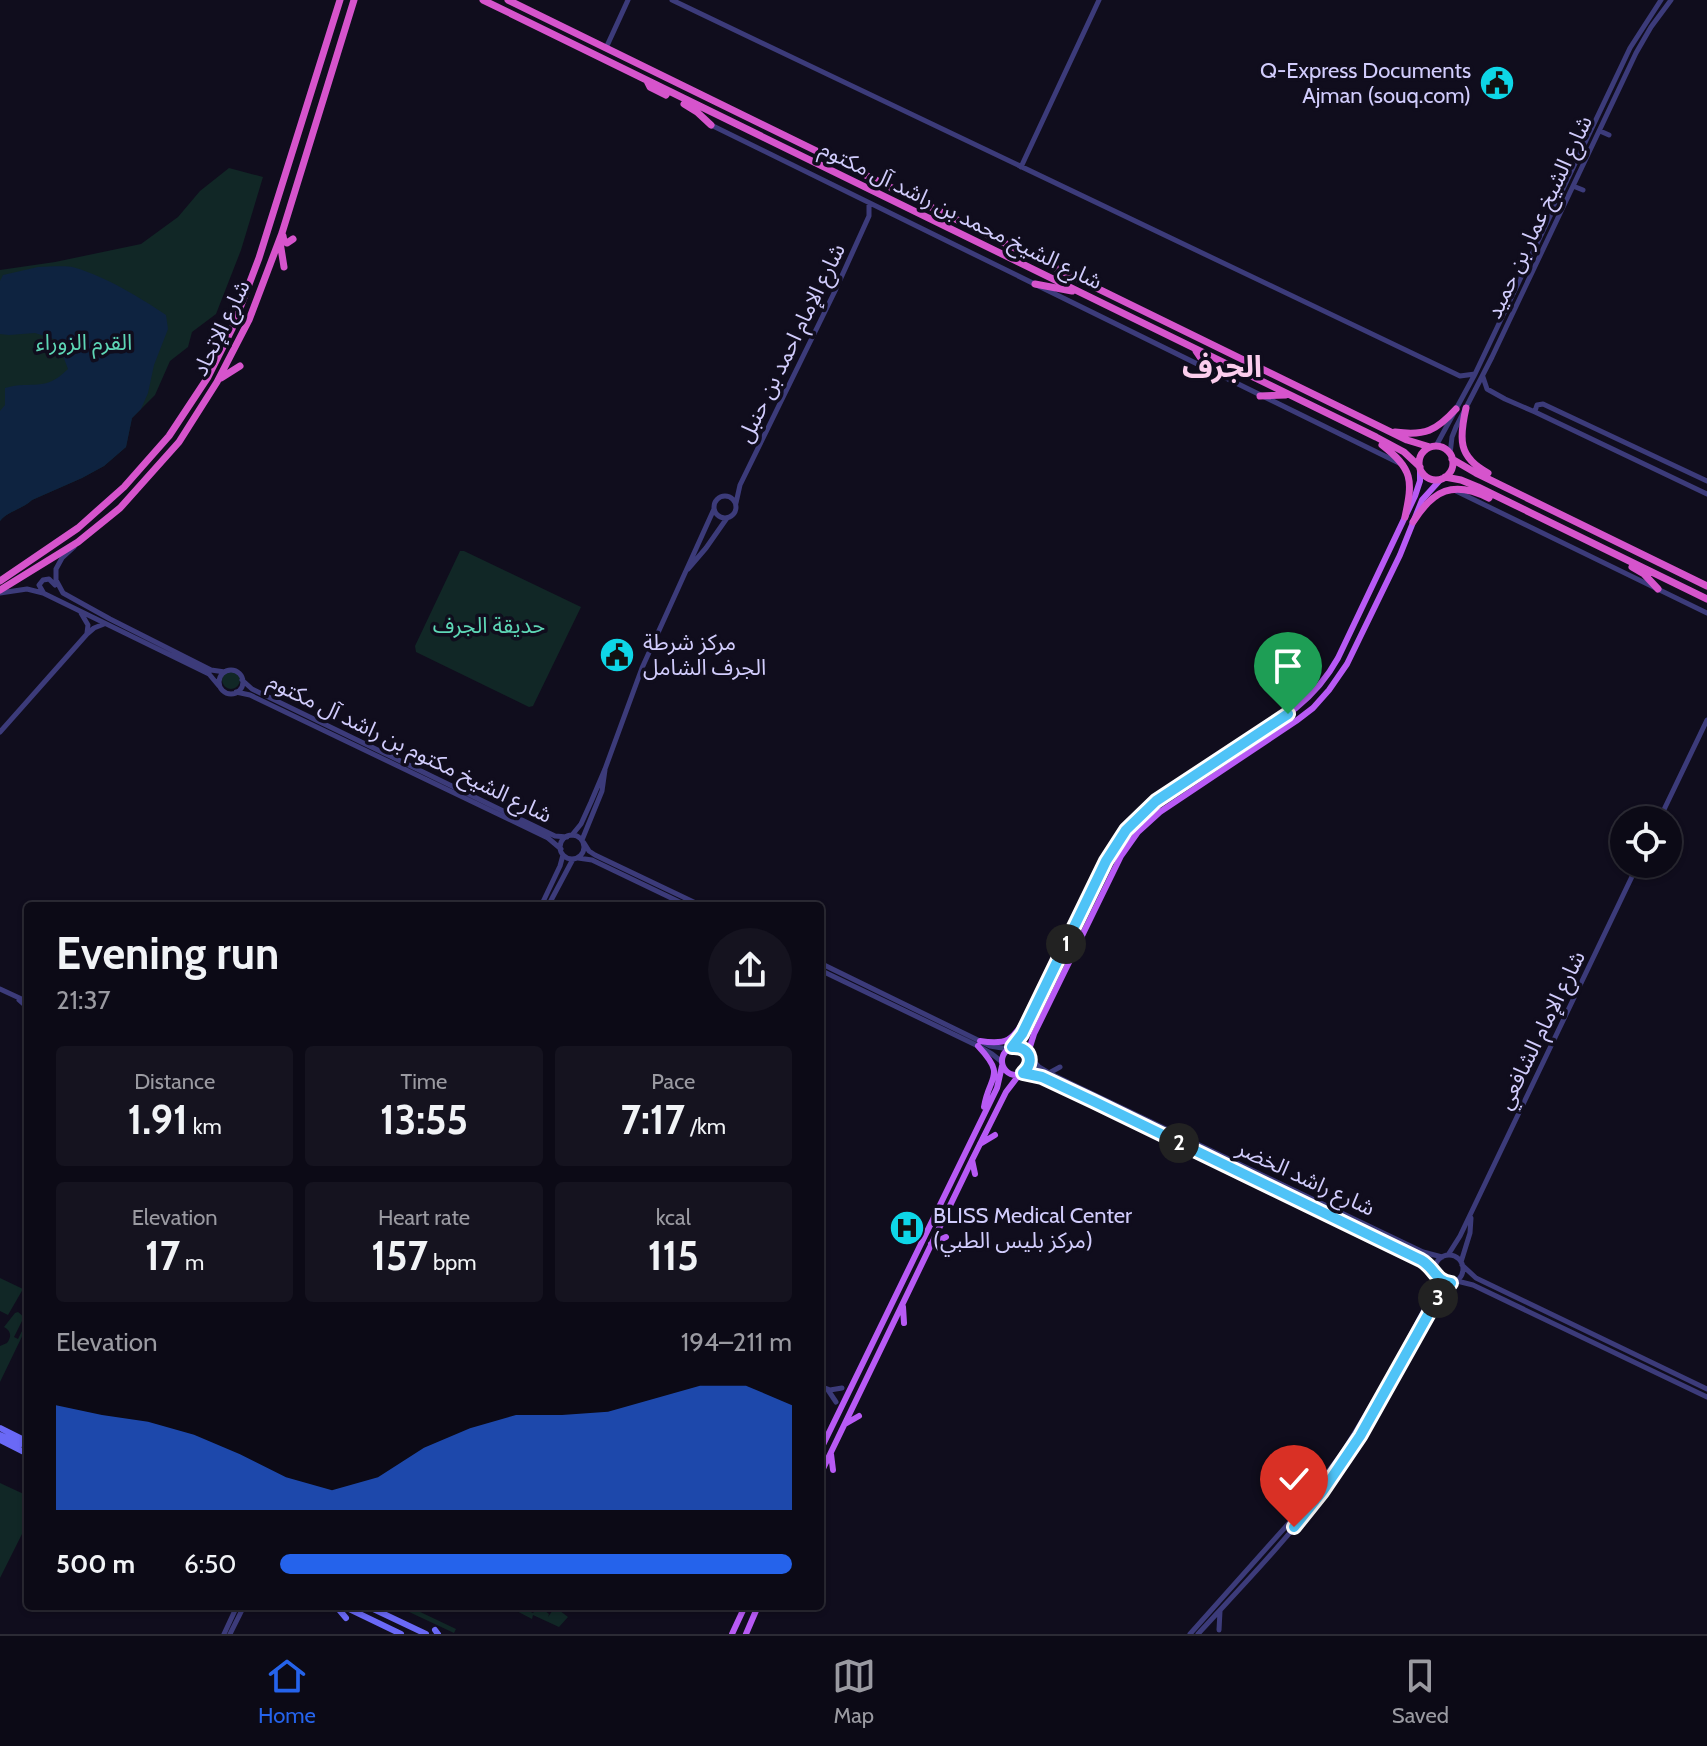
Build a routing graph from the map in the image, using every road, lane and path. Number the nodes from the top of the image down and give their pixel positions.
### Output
1 (337, 0) edge
2 (356, 0) edge
3 (483, 0) edge
4 (508, 0) edge
5 (628, 0) edge
6 (672, 0) edge
7 (1099, 0) edge
8 (1661, 0) edge
9 (1671, 0) edge
10 (703, 5) dead end
11 (700, 13) junction
12 (606, 48) junction
13 (647, 81) junction
14 (711, 125) joint
15 (1600, 131) junction
16 (1609, 135) dead end
17 (1570, 152) dead end
18 (1578, 156) junction
19 (1021, 167) junction
20 (1573, 186) junction
21 (1583, 190) dead end
22 (868, 202) junction
23 (881, 208) junction
24 (1552, 212) junction
25 (1541, 214) dead end
26 (869, 216) junction
27 (281, 236) junction
28 (293, 239) dead end
29 (284, 267) dead end
30 (1516, 268) dead end
31 (1520, 278) junction
32 (1035, 284) junction
33 (1077, 291) junction
34 (1495, 331) junction
35 (1485, 332) dead end
36 (1194, 350) junction
37 (240, 366) dead end
38 (1209, 370) junction
39 (1475, 374) junction
40 (1460, 376) junction
41 (1483, 376) junction
42 (217, 382) junction
43 (1466, 391) junction
44 (1489, 391) junction
45 (1475, 393) junction
46 (1289, 395) junction
47 (1260, 396) junction
48 (1466, 408) junction
49 (1456, 409) junction
50 (1535, 412) junction
51 (1389, 431) junction
52 (1376, 437) junction
53 (1433, 447) junction
54 (1451, 456) junction
55 (1405, 468) junction
56 (1420, 468) junction
57 (1443, 478) junction
58 (1707, 481) edge
59 (740, 485) junction
60 (1509, 488) junction
61 (1451, 489) junction
62 (1707, 494) edge
63 (724, 496) junction
64 (1506, 501) junction
65 (736, 503) junction
66 (714, 509) junction
67 (727, 518) junction
68 (1409, 520) junction
69 (78, 542) junction
70 (1618, 555) junction
71 (685, 572) junction
72 (0, 581) edge
73 (1707, 586) edge
74 (1658, 589) junction
75 (61, 591) junction
76 (0, 592) edge
77 (43, 593) junction
78 (1707, 599) edge
79 (80, 612) junction
80 (1707, 613) edge
81 (105, 624) junction
82 (87, 634) junction
83 (225, 672) junction
84 (242, 680) junction
85 (219, 686) junction
86 (236, 692) junction
87 (1707, 720) edge
88 (0, 732) edge
89 (605, 769) junction
90 (1666, 806) edge
91 (570, 836) junction
92 (583, 842) junction
93 (562, 851) junction
94 (575, 858) junction
95 (1631, 878) edge
96 (543, 902) edge
97 (550, 902) edge
98 (680, 902) edge
99 (694, 902) edge
100 (824, 965) edge
101 (824, 972) edge
102 (0, 989) edge
103 (12, 994) junction
104 (24, 1000) edge
105 (24, 1004) edge
106 (1035, 1006) junction
107 (979, 1043) junction
108 (1010, 1048) junction
109 (1029, 1055) junction
110 (1002, 1064) junction
111 (1060, 1067) dead end
112 (1049, 1073) junction
113 (1021, 1074) junction
114 (985, 1112) junction
115 (995, 1135) dead end
116 (980, 1144) junction
117 (972, 1160) junction
118 (975, 1174) dead end
119 (952, 1178) junction
120 (942, 1183) dead end
121 (1473, 1209) junction
122 (919, 1230) dead end
123 (924, 1237) junction
124 (946, 1237) dead end
125 (931, 1244) junction
126 (1445, 1256) junction
127 (1462, 1263) junction
128 (1436, 1274) junction
129 (1454, 1282) junction
130 (903, 1302) junction
131 (904, 1323) dead end
132 (824, 1388) edge
133 (842, 1388) dead end
134 (827, 1389) junction
135 (1707, 1389) edge
136 (1707, 1397) edge
137 (836, 1402) dead end
138 (859, 1416) dead end
139 (845, 1424) junction
140 (0, 1428) edge
141 (0, 1438) edge
142 (24, 1440) edge
143 (24, 1442) edge
144 (824, 1442) edge
145 (24, 1452) edge
146 (831, 1452) junction
147 (824, 1467) edge
148 (833, 1470) dead end
149 (235, 1610) edge
150 (242, 1610) edge
151 (339, 1610) edge
152 (351, 1610) edge
153 (375, 1610) edge
154 (743, 1610) edge
155 (756, 1610) edge
156 (1220, 1610) junction
157 (346, 1618) dead end
158 (1219, 1630) dead end
159 (224, 1634) edge
160 (230, 1634) edge
161 (401, 1634) edge
162 (426, 1634) edge
163 (732, 1634) edge
164 (746, 1634) edge
165 (1190, 1634) edge
166 (1198, 1634) edge

1 - 72 highway, شارع الإتحاد
2 - 27 highway, شارع الإتحاد
3 - 13 highway, شارع الشيخ محمد بن راشد آل مكتوم
4 - 12 highway, شارع الشيخ محمد بن راشد آل مكتوم
5 - 12 street
6 - 11 street
7 - 19 street
8 - 18 street, شارع الشيخ عمار بن حميد
9 - 15 street, شارع الشيخ عمار بن حميد
10 - 11 street
11 - 19 street
12 - 51 highway, شارع الشيخ محمد بن راشد آل مكتوم
13 - 14 highway
13 - 33 highway, شارع الشيخ محمد بن راشد آل مكتوم
14 - 22 street
15 - 16 street
15 - 20 street, شارع الشيخ عمار بن حميد
17 - 18 street
18 - 24 street, شارع الشيخ عمار بن حميد
19 - 40 street
20 - 21 street
20 - 41 street, شارع الشيخ عمار بن حميد
22 - 23 street
22 - 26 street, شارع الإمام احمد بن حنبل
23 - 26 street
23 - 32 street
24 - 25 street
24 - 31 street, شارع الشيخ عمار بن حميد
26 - 59 street, شارع الإمام احمد بن حنبل
27 - 28 highway
27 - 29 highway
27 - 42 highway, شارع الإتحاد
30 - 31 street
31 - 34 street, شارع الشيخ عمار بن حميد
32 - 33 highway
32 - 38 street
33 - 36 highway, شارع الشيخ محمد بن راشد آل مكتوم
34 - 35 street
34 - 39 street, شارع الشيخ عمار بن حميد
36 - 38 highway
36 - 46 highway, شارع الشيخ محمد بن راشد آل مكتوم
37 - 42 highway
38 - 47 street
39 - 40 street
39 - 43 street, شارع الشيخ عمار بن حميد
40 - 43 street
41 - 44 street
41 - 45 street, شارع الشيخ عمار بن حميد
42 - 69 highway, شارع الإتحاد
43 - 49 street, شارع الشيخ عمار بن حميد
44 - 45 street
44 - 50 street
45 - 48 street, شارع الشيخ عمار بن حميد
46 - 47 highway
46 - 52 highway, شارع الشيخ محمد بن راشد آل مكتوم
47 - 55 street
48 - 54 street, شارع الشيخ عمار بن حميد
48 - 60 highway
49 - 51 highway
49 - 53 street, شارع الشيخ عمار بن حميد
50 - 58 street
50 - 62 street
51 - 53 highway, شارع الشيخ محمد بن راشد آل مكتوم
52 - 55 highway
52 - 56 highway, شارع الشيخ محمد بن راشد آل مكتوم
53 - 54 highway
53 - 56 highway
54 - 57 highway
54 - 60 highway
55 - 68 highway
56 - 57 highway
56 - 68 main road
57 - 64 highway
57 - 68 main road
59 - 63 street, شارع الإمام احمد بن حنبل
59 - 65 street, شارع الإمام احمد بن حنبل
60 - 73 highway
61 - 64 highway
61 - 68 highway
61 - 74 street
63 - 65 street
63 - 66 street
64 - 70 highway
65 - 67 street
66 - 67 street
66 - 71 street
67 - 71 street
68 - 106 main road
68 - 109 main road
69 - 75 street
69 - 76 highway, شارع الإتحاد
70 - 74 highway
70 - 78 highway
71 - 89 street
74 - 80 street
75 - 77 street
75 - 83 street
76 - 77 street
77 - 79 street
79 - 81 street
79 - 82 street
81 - 82 street
81 - 85 street
82 - 88 street
83 - 84 street
83 - 85 street
84 - 86 street
84 - 91 street, شارع الشيخ مكتوم بن راشد آل مكتوم
85 - 86 street
86 - 93 street, شارع الشيخ مكتوم بن راشد آل مكتوم
87 - 90 street
89 - 91 street
89 - 92 street
91 - 92 street
91 - 93 street
92 - 94 street
92 - 99 street
93 - 94 street
93 - 96 street
94 - 97 street
94 - 98 street
95 - 121 street, شارع الإمام الشافعي
100 - 107 street
101 - 107 street
102 - 103 street
103 - 104 street
103 - 105 street
106 - 107 main road
106 - 108 main road
107 - 108 street
107 - 110 street
107 - 114 main road
108 - 109 main road
108 - 110 main road
109 - 112 street, شارع راشد الخضر
109 - 113 main road
110 - 113 main road
110 - 114 main road
111 - 112 street
112 - 126 street, شارع راشد الخضر
113 - 116 main road
113 - 128 street, شارع راشد الخضر
114 - 119 main road
115 - 116 main road
116 - 117 main road
117 - 118 main road
117 - 125 main road
119 - 120 main road
119 - 123 main road
121 - 126 street, شارع الإمام الشافعي
121 - 127 street, شارع الإمام الشافعي
122 - 123 main road
123 - 144 main road
124 - 125 main road
125 - 130 main road
126 - 127 street
126 - 128 street
127 - 129 street
127 - 135 street
128 - 129 street
128 - 165 street
129 - 136 street
129 - 156 street
130 - 131 main road
130 - 139 main road
132 - 134 street
133 - 134 street
134 - 137 street
138 - 139 main road
139 - 146 main road
140 - 142 main road
141 - 143 main road
141 - 145 main road
146 - 147 main road
146 - 148 main road
149 - 159 street
150 - 160 street
151 - 157 main road
152 - 161 main road
153 - 162 main road
154 - 163 main road
155 - 164 main road
156 - 158 street
156 - 166 street

